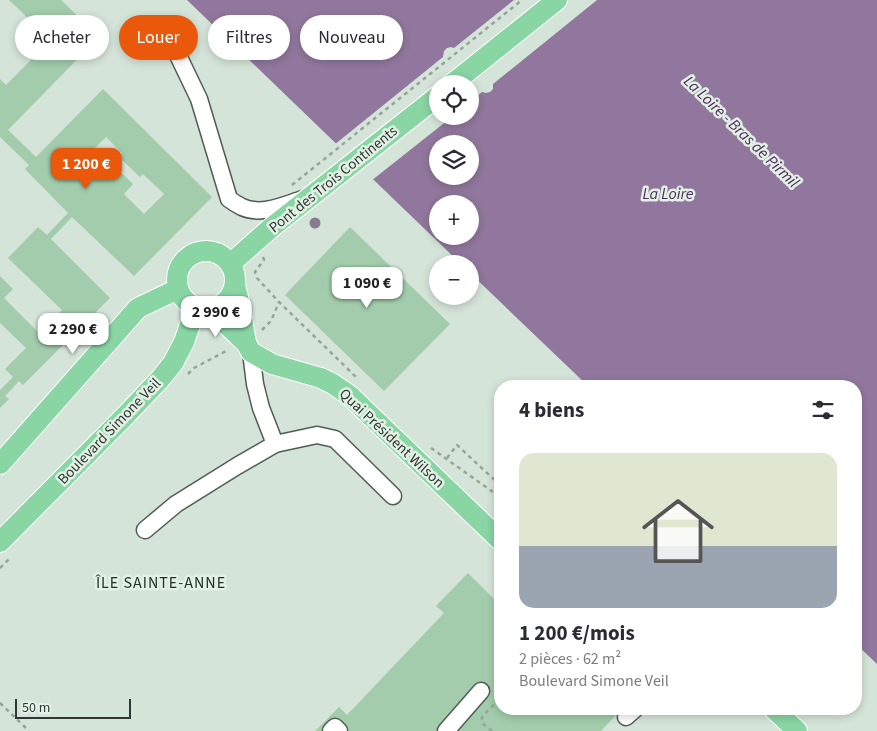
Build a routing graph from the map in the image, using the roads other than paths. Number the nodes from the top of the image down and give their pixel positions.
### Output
1 (557, 0) edge
2 (180, 60) edge
3 (463, 75) edge
4 (429, 103) edge
5 (310, 197) junction
6 (230, 264) junction
7 (234, 284) junction
8 (178, 289) junction
9 (203, 308) junction
10 (252, 342) junction
11 (275, 444) junction
12 (0, 464) edge
13 (393, 496) dead end
14 (145, 530) dead end
15 (494, 534) edge
16 (0, 542) edge
17 (481, 691) dead end
18 (780, 715) edge
19 (331, 731) edge
20 (340, 731) edge
21 (446, 731) edge
22 (797, 731) edge

1 - 3 main road
2 - 5 lane
4 - 5 main road, Pont des Trois Continents
5 - 6 main road, Pont des Trois Continents
6 - 7 main road
6 - 8 main road
7 - 9 main road
7 - 10 main road
8 - 9 main road
8 - 12 main road
9 - 10 main road, Quai Président Wilson
9 - 16 main road, Boulevard Simone Veil
10 - 11 lane
10 - 15 main road, Quai Président Wilson
11 - 13 lane
11 - 14 lane
17 - 21 lane
18 - 22 main road
19 - 20 lane

